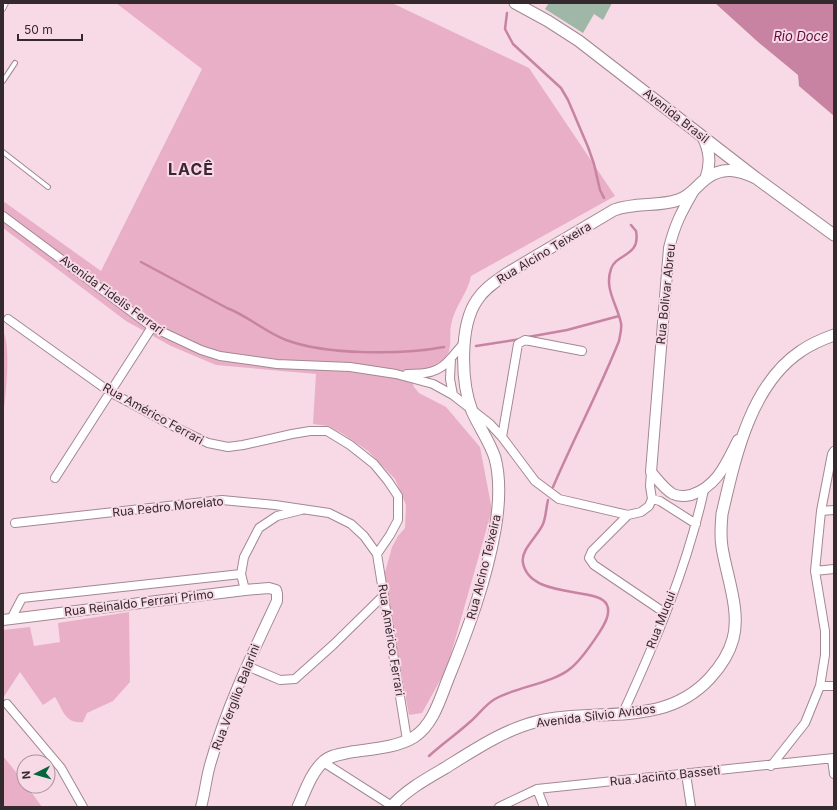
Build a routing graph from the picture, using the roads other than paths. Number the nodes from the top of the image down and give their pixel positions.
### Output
1 (6, 3) edge
2 (515, 3) edge
3 (3, 9) edge
4 (15, 63) dead end
5 (3, 81) edge
6 (703, 137) junction
7 (3, 152) edge
8 (706, 178) junction
9 (756, 178) junction
10 (48, 187) dead end
11 (693, 192) junction
12 (3, 216) edge
13 (834, 235) edge
14 (8, 319) dead end
15 (152, 327) junction
16 (834, 335) edge
17 (464, 343) junction
18 (582, 351) dead end
19 (451, 358) junction
20 (396, 374) junction
21 (110, 392) junction
22 (453, 395) junction
23 (472, 411) junction
24 (750, 418) junction
25 (502, 437) junction
26 (834, 451) edge
27 (651, 472) junction
28 (55, 478) dead end
29 (704, 490) junction
30 (673, 494) junction
31 (652, 499) junction
32 (660, 501) junction
33 (305, 509) junction
34 (834, 510) edge
35 (821, 511) junction
36 (628, 515) junction
37 (15, 524) dead end
38 (696, 524) junction
39 (377, 554) junction
40 (834, 569) edge
41 (815, 571) junction
42 (241, 574) junction
43 (245, 590) junction
44 (276, 590) joint
45 (384, 595) junction
46 (665, 613) junction
47 (7, 619) edge
48 (830, 631) edge
49 (247, 666) junction
50 (820, 686) junction
51 (834, 686) edge
52 (7, 704) dead end
53 (622, 715) junction
54 (407, 740) junction
55 (833, 758) edge
56 (323, 762) junction
57 (771, 766) junction
58 (686, 774) junction
59 (834, 774) edge
60 (537, 789) junction
61 (392, 806) edge
62 (84, 807) edge
63 (201, 807) edge
64 (298, 807) edge
65 (499, 807) edge
66 (544, 807) edge
67 (691, 807) edge

1 - 3 lane
2 - 6 main road, Avenida Brasil
4 - 5 lane
6 - 8 main road
6 - 9 main road, Avenida Brasil
7 - 10 lane
8 - 9 main road, Rua Bolivar Abreu
8 - 11 main road, Rua Bolivar Abreu
9 - 13 main road, Avenida Brasil
11 - 17 main road, Rua Alcino Teixeira
11 - 27 street, Rua Bolivar Abreu
12 - 15 street, Avenida Fidelis Ferrari
14 - 21 street, Rua Américo Ferrari
15 - 20 street, Avenida Fidelis Ferrari
15 - 21 street
16 - 24 main road, Avenida Sílvio Avidos
17 - 19 street, Avenida Fidelis Ferrari
17 - 23 main road, Rua Alcino Teixeira
18 - 25 street
19 - 20 street, Avenida Fidelis Ferrari
19 - 22 street
20 - 22 street, Avenida Fidelis Ferrari
21 - 28 street
21 - 39 street, Rua Américo Ferrari
22 - 23 street, Avenida Fidelis Ferrari
23 - 25 street, Avenida Fidelis Ferrari
23 - 54 main road, Rua Alcino Teixeira
24 - 29 street
24 - 53 main road, Avenida Sílvio Avidos
25 - 36 street, Avenida Fidelis Ferrari
26 - 35 street
27 - 30 street
27 - 31 street
29 - 30 street
29 - 38 street, Rua Muqui
30 - 32 street
31 - 32 street
31 - 36 street
32 - 38 street
33 - 37 street, Rua Pedro Morelato
33 - 39 street, Rua Pedro Morelato
33 - 42 street
34 - 35 street
35 - 41 street
36 - 46 street
38 - 46 street, Rua Muqui
39 - 45 street, Rua Américo Ferrari
40 - 41 street
41 - 48 street
42 - 43 street
42 - 47 street
43 - 44 street, Rua Reinaldo Ferrari Primo
43 - 47 street, Rua Reinaldo Ferrari Primo
44 - 49 street, Rua Vergílio Balarini
45 - 49 street
45 - 54 street, Rua Américo Ferrari
46 - 53 street, Rua Muqui
48 - 50 street
49 - 63 street, Rua Vergílio Balarini
50 - 51 street
50 - 57 street
52 - 62 street
53 - 61 main road, Avenida Sílvio Avidos
54 - 56 main road, Rua Alcino Teixeira
55 - 57 street, Rua Jacinto Basseti
55 - 59 street
56 - 61 street
56 - 64 main road
57 - 58 street, Rua Jacinto Basseti
58 - 60 street, Rua Jacinto Basseti
58 - 67 street
60 - 65 street, Rua Jacinto Basseti
60 - 66 street

